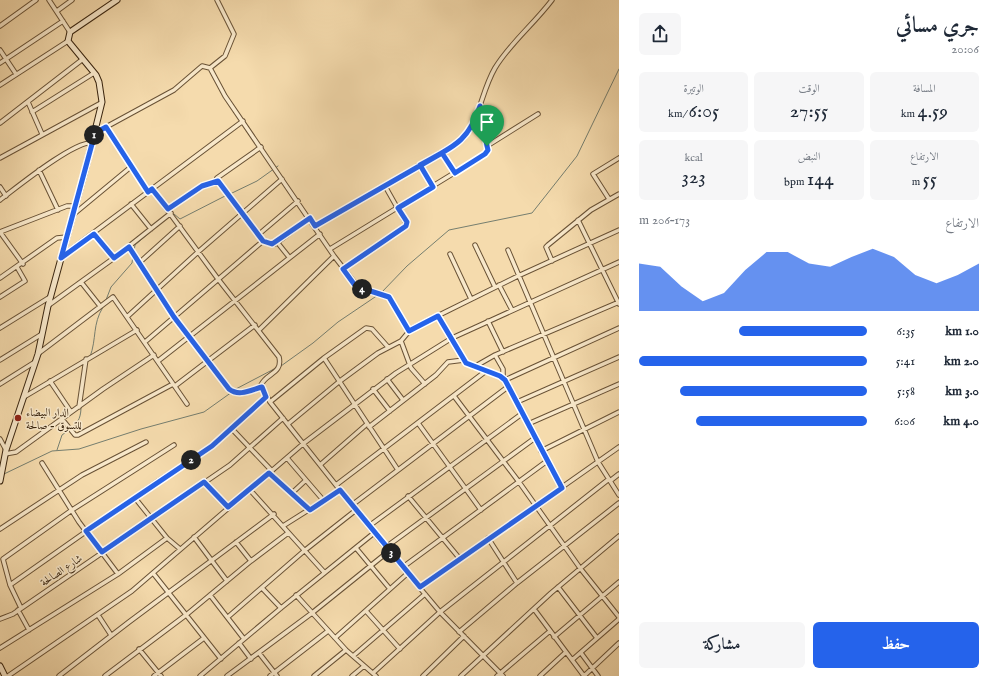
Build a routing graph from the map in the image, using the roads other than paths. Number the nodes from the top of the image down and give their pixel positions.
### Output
1 (36, 0) edge
2 (50, 0) edge
3 (72, 0) edge
4 (117, 0) edge
5 (217, 0) edge
6 (552, 0) edge
7 (57, 12) junction
8 (64, 21) junction
9 (0, 26) edge
10 (70, 32) junction
11 (68, 41) junction
12 (0, 50) edge
13 (6, 59) junction
14 (83, 59) junction
15 (0, 63) edge
16 (210, 68) junction
17 (94, 73) junction
18 (16, 74) junction
19 (0, 86) edge
20 (28, 102) junction
21 (102, 102) junction
22 (480, 106) junction
23 (32, 112) junction
24 (538, 114) dead end
25 (243, 122) junction
26 (0, 123) edge
27 (106, 127) junction
28 (95, 133) junction
29 (42, 134) junction
30 (92, 143) junction
31 (487, 146) junction
32 (261, 147) junction
33 (442, 153) junction
34 (0, 158) edge
35 (619, 158) edge
36 (420, 165) junction
37 (132, 166) junction
38 (39, 170) junction
39 (455, 173) junction
40 (282, 179) junction
41 (218, 181) junction
42 (385, 186) junction
43 (0, 187) edge
44 (433, 187) junction
45 (152, 189) junction
46 (148, 192) junction
47 (619, 194) edge
48 (6, 196) junction
49 (609, 199) junction
50 (0, 200) edge
51 (298, 201) junction
52 (131, 204) junction
53 (75, 206) junction
54 (398, 208) junction
55 (58, 210) junction
56 (169, 211) junction
57 (243, 214) junction
58 (73, 215) junction
59 (310, 218) junction
60 (578, 220) junction
61 (180, 226) junction
62 (315, 226) junction
63 (151, 229) junction
64 (619, 230) edge
65 (0, 232) edge
66 (94, 234) junction
67 (320, 234) junction
68 (258, 235) junction
69 (67, 237) junction
70 (5, 239) junction
71 (263, 241) junction
72 (0, 242) edge
73 (277, 242) junction
74 (589, 243) junction
75 (475, 245) dead end
76 (129, 247) junction
77 (330, 249) junction
78 (508, 250) dead end
79 (198, 252) junction
80 (450, 254) dead end
81 (334, 256) junction
82 (289, 257) junction
83 (61, 258) junction
84 (114, 258) junction
85 (552, 261) junction
86 (619, 262) edge
87 (139, 263) junction
88 (23, 264) junction
89 (17, 267) junction
90 (343, 269) junction
91 (602, 270) junction
92 (518, 276) junction
93 (0, 278) edge
94 (218, 279) junction
95 (81, 282) junction
96 (497, 286) junction
97 (156, 290) junction
98 (0, 297) edge
99 (50, 297) junction
100 (471, 299) junction
101 (235, 300) junction
102 (530, 302) junction
103 (619, 303) edge
104 (48, 306) junction
105 (100, 306) junction
106 (512, 310) junction
107 (128, 316) junction
108 (438, 316) junction
109 (174, 317) junction
110 (488, 321) junction
111 (255, 325) junction
112 (0, 328) edge
113 (619, 328) edge
114 (137, 330) junction
115 (259, 330) junction
116 (409, 331) junction
117 (42, 334) junction
118 (544, 334) junction
119 (189, 337) junction
120 (452, 338) junction
121 (401, 341) junction
122 (145, 342) junction
123 (388, 347) junction
124 (504, 352) junction
125 (38, 354) junction
126 (154, 355) junction
127 (495, 355) junction
128 (619, 357) edge
129 (324, 358) junction
130 (554, 358) junction
131 (86, 359) junction
132 (0, 360) edge
133 (464, 360) junction
134 (158, 361) junction
135 (35, 362) junction
136 (208, 362) junction
137 (409, 364) junction
138 (474, 367) junction
139 (486, 371) junction
140 (387, 378) junction
141 (504, 379) junction
142 (340, 381) junction
143 (564, 381) junction
144 (50, 382) junction
145 (0, 384) edge
146 (424, 384) junction
147 (619, 384) edge
148 (174, 385) junction
149 (509, 386) junction
150 (262, 387) junction
151 (373, 389) junction
152 (454, 396) junction
153 (23, 397) junction
154 (266, 397) junction
155 (403, 400) junction
156 (270, 402) junction
157 (517, 402) junction
158 (354, 403) junction
159 (187, 404) dead end
160 (573, 404) junction
161 (79, 407) junction
162 (390, 411) junction
163 (71, 412) junction
164 (619, 412) edge
165 (522, 413) junction
166 (469, 417) junction
167 (283, 418) junction
168 (62, 420) junction
169 (418, 423) junction
170 (288, 424) junction
171 (528, 424) junction
172 (368, 425) junction
173 (232, 429) junction
174 (584, 429) junction
175 (535, 438) junction
176 (0, 439) edge
177 (485, 439) junction
178 (146, 442) dead end
179 (304, 443) junction
180 (433, 444) junction
181 (174, 446) dead end
182 (619, 447) edge
183 (250, 448) junction
184 (384, 449) junction
185 (541, 451) junction
186 (6, 452) junction
187 (287, 458) junction
188 (502, 461) junction
189 (547, 461) junction
190 (598, 462) junction
191 (2, 463) edge
192 (42, 463) dead end
193 (320, 465) junction
194 (449, 467) junction
195 (398, 470) junction
196 (271, 472) junction
197 (619, 474) edge
198 (0, 480) edge
199 (306, 480) junction
200 (609, 480) junction
201 (204, 482) junction
202 (519, 482) junction
203 (336, 485) junction
204 (562, 488) junction
205 (465, 489) junction
206 (59, 490) junction
207 (250, 490) junction
208 (340, 490) junction
209 (292, 493) junction
210 (619, 495) edge
211 (408, 496) junction
212 (135, 498) junction
213 (324, 501) junction
214 (619, 503) edge
215 (352, 505) junction
216 (536, 505) junction
217 (228, 507) junction
218 (72, 510) junction
219 (310, 510) junction
220 (356, 510) junction
221 (481, 510) junction
222 (274, 514) junction
223 (426, 517) junction
224 (151, 519) junction
225 (549, 525) junction
226 (283, 526) junction
227 (369, 526) junction
228 (0, 529) edge
229 (86, 531) junction
230 (288, 533) junction
231 (374, 533) junction
232 (619, 536) edge
233 (194, 537) junction
234 (443, 537) junction
235 (168, 538) junction
236 (488, 538) junction
237 (236, 542) junction
238 (563, 546) junction
239 (386, 547) junction
240 (356, 548) junction
241 (180, 549) junction
242 (304, 551) junction
243 (102, 552) junction
244 (390, 552) junction
245 (460, 559) junction
246 (211, 560) junction
247 (252, 561) junction
248 (502, 561) junction
249 (371, 566) junction
250 (403, 567) junction
251 (4, 568) junction
252 (580, 568) junction
253 (0, 570) edge
254 (324, 572) junction
255 (153, 573) junction
256 (408, 573) junction
257 (118, 574) junction
258 (227, 581) junction
259 (619, 582) edge
260 (517, 583) junction
261 (10, 585) junction
262 (420, 587) junction
263 (558, 587) junction
264 (262, 588) junction
265 (390, 589) junction
266 (168, 592) junction
267 (425, 594) junction
268 (210, 595) junction
269 (296, 595) junction
270 (602, 596) junction
271 (281, 608) junction
272 (20, 609) junction
273 (534, 610) junction
274 (366, 611) junction
275 (440, 612) junction
276 (312, 613) junction
277 (98, 615) junction
278 (186, 615) junction
279 (228, 617) junction
280 (579, 617) junction
281 (619, 618) edge
282 (0, 619) edge
283 (29, 630) junction
284 (383, 630) junction
285 (328, 631) junction
286 (550, 631) junction
287 (459, 632) junction
288 (111, 635) junction
289 (464, 636) junction
290 (554, 637) junction
291 (204, 638) junction
292 (244, 638) junction
293 (335, 638) junction
294 (597, 638) junction
295 (238, 643) junction
296 (619, 643) edge
297 (0, 648) edge
298 (138, 649) junction
299 (400, 649) junction
300 (346, 650) junction
301 (566, 652) junction
302 (259, 653) junction
303 (581, 653) junction
304 (482, 655) junction
305 (353, 656) junction
306 (221, 659) junction
307 (251, 659) junction
308 (572, 660) junction
309 (0, 666) edge
310 (364, 666) junction
311 (592, 668) junction
312 (373, 673) junction
313 (159, 674) edge
314 (276, 675) edge
315 (500, 675) edge
316 (5, 676) edge
317 (8, 676) edge
318 (59, 676) edge
319 (105, 676) edge
320 (154, 676) edge
321 (200, 676) edge
322 (227, 676) edge
323 (270, 676) edge
324 (314, 676) edge
325 (352, 676) edge
326 (376, 676) edge
327 (423, 676) edge
328 (461, 676) edge
329 (540, 676) edge
330 (584, 676) edge
331 (598, 676) edge

1 - 9 street
2 - 7 street
3 - 7 street
4 - 10 street
5 - 16 street
6 - 22 street
7 - 8 street
8 - 10 street
8 - 13 street
10 - 11 street
11 - 14 street
11 - 18 street
12 - 13 street
13 - 15 street
13 - 18 street
14 - 17 street
14 - 20 street
16 - 25 street
16 - 27 street
17 - 21 street
17 - 23 street
18 - 19 street
20 - 23 street
20 - 26 street
21 - 28 street
21 - 29 street
22 - 31 street
22 - 33 street
23 - 29 street
24 - 31 street
25 - 32 street
25 - 45 street
27 - 28 street
27 - 37 street
28 - 30 street
29 - 34 street
30 - 38 street
30 - 53 street
31 - 39 street
32 - 40 street
32 - 41 street
33 - 36 street
33 - 39 street
35 - 49 street
36 - 42 street
36 - 44 street
37 - 46 street
37 - 58 street
38 - 48 street
38 - 55 street
39 - 44 street
40 - 51 street
40 - 57 street
41 - 56 street
41 - 57 street
42 - 54 street
42 - 62 street
43 - 48 street
44 - 54 street
45 - 46 street
45 - 56 street
46 - 52 street
47 - 49 street
48 - 50 street
49 - 60 street
51 - 59 street
51 - 68 street
52 - 63 street
52 - 66 street
53 - 55 street
53 - 58 street
54 - 77 street
54 - 90 street
55 - 65 street
56 - 61 street
56 - 63 street
57 - 68 street
57 - 79 street
58 - 69 street
59 - 62 street
59 - 73 street
60 - 74 street
60 - 85 street
61 - 79 street
61 - 87 street
62 - 67 street
63 - 76 street
64 - 74 street
65 - 70 street
66 - 83 street
66 - 84 street
67 - 77 street
67 - 82 street
68 - 71 street
69 - 83 street
69 - 88 street
70 - 72 street
70 - 88 street
71 - 73 street
71 - 94 street
73 - 82 street
74 - 85 street
74 - 91 street
75 - 96 street
76 - 84 street
76 - 87 street
77 - 81 street
78 - 92 street
79 - 94 street
79 - 97 street
80 - 100 street
81 - 90 street
81 - 115 street
82 - 101 street
83 - 99 street
84 - 95 street
85 - 92 street
86 - 91 street
87 - 97 street
88 - 89 street
89 - 93 street
89 - 98 street
90 - 116 street
91 - 102 street
91 - 103 street
92 - 96 street
92 - 102 street
94 - 101 street
94 - 109 street
95 - 104 street
95 - 105 street
96 - 100 street
96 - 106 street
97 - 107 street
97 - 109 street
99 - 104 street
99 - 112 street
100 - 108 street
101 - 111 street
101 - 119 street
102 - 106 street
102 - 118 street
103 - 118 street
104 - 117 street
105 - 107 street
105 - 125 street
106 - 110 street
107 - 114 street
108 - 116 street
108 - 120 street
109 - 119 street
109 - 122 street
110 - 120 street
110 - 124 street
111 - 115 street
111 - 136 street
113 - 130 street
114 - 122 street
114 - 131 street
115 - 150 street
116 - 121 street
117 - 125 street
117 - 132 street
118 - 124 street
118 - 130 street
119 - 134 street
119 - 136 street
120 - 133 street
120 - 137 street
121 - 123 street
121 - 137 street
122 - 126 street
123 - 129 street
123 - 142 street
124 - 127 street
125 - 135 street
126 - 134 street
126 - 161 street
127 - 138 street
127 - 141 street
128 - 143 street
129 - 142 street
129 - 156 street
130 - 141 street
130 - 143 street
131 - 144 street
131 - 161 street
133 - 138 street
133 - 146 street
134 - 148 street
135 - 145 street
135 - 153 street
136 - 148 street
136 - 150 street
137 - 140 street
137 - 146 street
138 - 139 street
139 - 141 street
139 - 152 street
140 - 151 street
140 - 155 street
141 - 149 street
142 - 158 street
142 - 170 street
143 - 157 street
143 - 160 street
144 - 153 street
144 - 163 street
146 - 155 street
147 - 160 street
148 - 159 street
148 - 168 street
149 - 157 street
149 - 166 street
150 - 154 street
151 - 158 street
151 - 162 street
152 - 166 street
152 - 169 street
153 - 186 street
154 - 156 street
154 - 173 street
155 - 162 street
156 - 167 street
157 - 165 street
158 - 172 street
158 - 179 street
160 - 171 street
160 - 174 street
161 - 163 street
162 - 172 street
163 - 168 street
164 - 174 street
165 - 171 street
165 - 177 street
166 - 177 street
166 - 180 street
167 - 170 street
167 - 183 street, شارع الصالحة
168 - 186 street
169 - 180 street
169 - 184 street
170 - 179 street
171 - 175 street
172 - 184 street
172 - 193 street
173 - 183 street
173 - 212 street
174 - 185 street
174 - 190 street
175 - 185 street
175 - 188 street
176 - 186 street
177 - 188 street
177 - 194 street
178 - 206 street
179 - 187 street
179 - 193 street
180 - 194 street
180 - 195 street
181 - 218 street
182 - 190 street
183 - 196 street
183 - 201 street, شارع الصالحة
184 - 195 street
184 - 203 street
185 - 189 street
186 - 191 street
187 - 196 street
187 - 199 street
188 - 202 street
188 - 205 street
189 - 202 street
189 - 204 street
190 - 200 street
190 - 204 street
191 - 198 street
192 - 206 street
193 - 203 street
194 - 205 street
194 - 211 street
195 - 215 street
196 - 207 street
196 - 209 street
197 - 200 street
199 - 209 street
199 - 213 street
200 - 210 street
200 - 225 street
201 - 217 street
201 - 224 street, شارع الصالحة
202 - 216 street
202 - 221 street
203 - 208 street
204 - 216 street
205 - 221 street
205 - 223 street
206 - 218 street
206 - 228 street
207 - 217 street
207 - 222 street
208 - 213 street
208 - 215 street
209 - 219 street
211 - 223 street
211 - 227 street
212 - 224 street
212 - 229 street
213 - 219 street
214 - 238 street
215 - 220 street
216 - 225 street
216 - 236 street
217 - 233 street
218 - 229 street
218 - 251 street
219 - 226 street
220 - 227 street
220 - 242 street
221 - 234 street
222 - 226 street
222 - 237 street
223 - 234 street
223 - 239 street
224 - 235 street
224 - 243 street, شارع الصالحة
225 - 238 street
225 - 248 street
226 - 230 street
227 - 231 street
229 - 243 street
229 - 261 street
230 - 242 street
230 - 247 street
231 - 239 street
231 - 240 street
232 - 252 street
233 - 241 street
233 - 246 street
234 - 245 street
234 - 250 street
235 - 241 street
235 - 257 street
236 - 245 street
236 - 248 street
237 - 246 street
237 - 247 street
238 - 252 street
238 - 260 street
239 - 244 street
240 - 249 street
240 - 254 street
241 - 255 street
242 - 254 street
242 - 264 street
243 - 257 street
243 - 272 street, شارع الصالحة
244 - 249 street
244 - 250 street
245 - 262 street
246 - 258 street
246 - 266 street
247 - 258 street
248 - 260 street
248 - 275 street
249 - 265 street
249 - 276 street
250 - 256 street
251 - 253 street
251 - 261 street
252 - 263 street
252 - 270 street
254 - 269 street
255 - 266 street
255 - 277 street
256 - 262 street
256 - 265 street
257 - 283 street
258 - 268 street
259 - 270 street
260 - 287 street
261 - 272 street
262 - 267 street
263 - 273 street
263 - 280 street
264 - 271 street
264 - 279 street
265 - 274 street
266 - 278 street
266 - 288 street
267 - 275 street
267 - 284 street
268 - 278 street
268 - 279 street
269 - 271 street
269 - 276 street
270 - 280 street
270 - 281 street
271 - 292 street
272 - 282 street, شارع الصالحة
272 - 283 street
273 - 286 street
273 - 304 street
274 - 284 street
274 - 293 street
275 - 287 street
275 - 299 street
276 - 285 street
276 - 302 street
277 - 288 street
277 - 317 street
278 - 291 street
278 - 298 street
279 - 292 street
280 - 290 street
280 - 294 street
281 - 294 street
283 - 297 street
284 - 299 street
284 - 305 street
285 - 293 street
285 - 314 street
286 - 290 street
286 - 315 street
287 - 289 street
288 - 318 street
289 - 304 street
289 - 327 street
290 - 301 street
291 - 306 street
291 - 313 street
292 - 295 street
293 - 300 street
294 - 303 street
295 - 306 street
295 - 307 street
296 - 311 street
298 - 313 street
298 - 319 street
299 - 312 street
300 - 305 street
300 - 324 street
301 - 308 street
301 - 329 street
302 - 307 street
302 - 314 street
303 - 308 street
303 - 311 street
304 - 315 street
304 - 328 street
305 - 310 street
306 - 321 street
307 - 322 street
308 - 330 street
309 - 316 street
310 - 312 street
310 - 325 street
311 - 330 street
311 - 331 street
312 - 326 street
313 - 320 street
314 - 323 street

